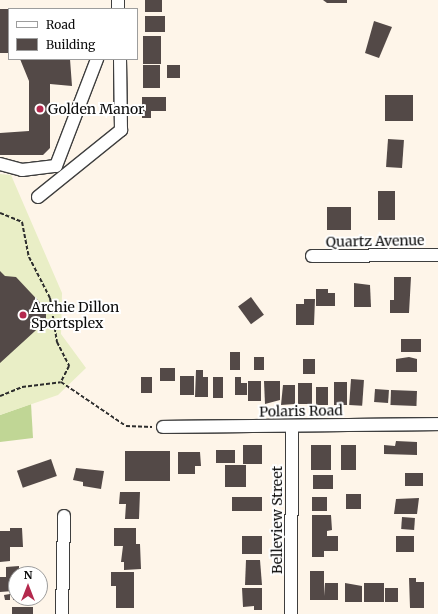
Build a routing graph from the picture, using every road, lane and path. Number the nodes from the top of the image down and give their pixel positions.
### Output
1 (97, 60) edge
2 (120, 60) edge
3 (0, 164) edge
4 (38, 197) dead end
5 (0, 213) edge
6 (438, 255) edge
7 (312, 256) dead end
8 (61, 382) junction
9 (0, 396) edge
10 (438, 424) edge
11 (292, 426) junction
12 (163, 427) joint
13 (64, 516) dead end
14 (62, 614) edge
15 (291, 614) edge

1 - 3 street
2 - 4 street
5 - 8 path
6 - 7 street, Quartz Avenue
8 - 9 path
8 - 12 path
10 - 11 street, Polaris Road
11 - 12 street, Polaris Road
11 - 15 street, Belleview Street
13 - 14 street

